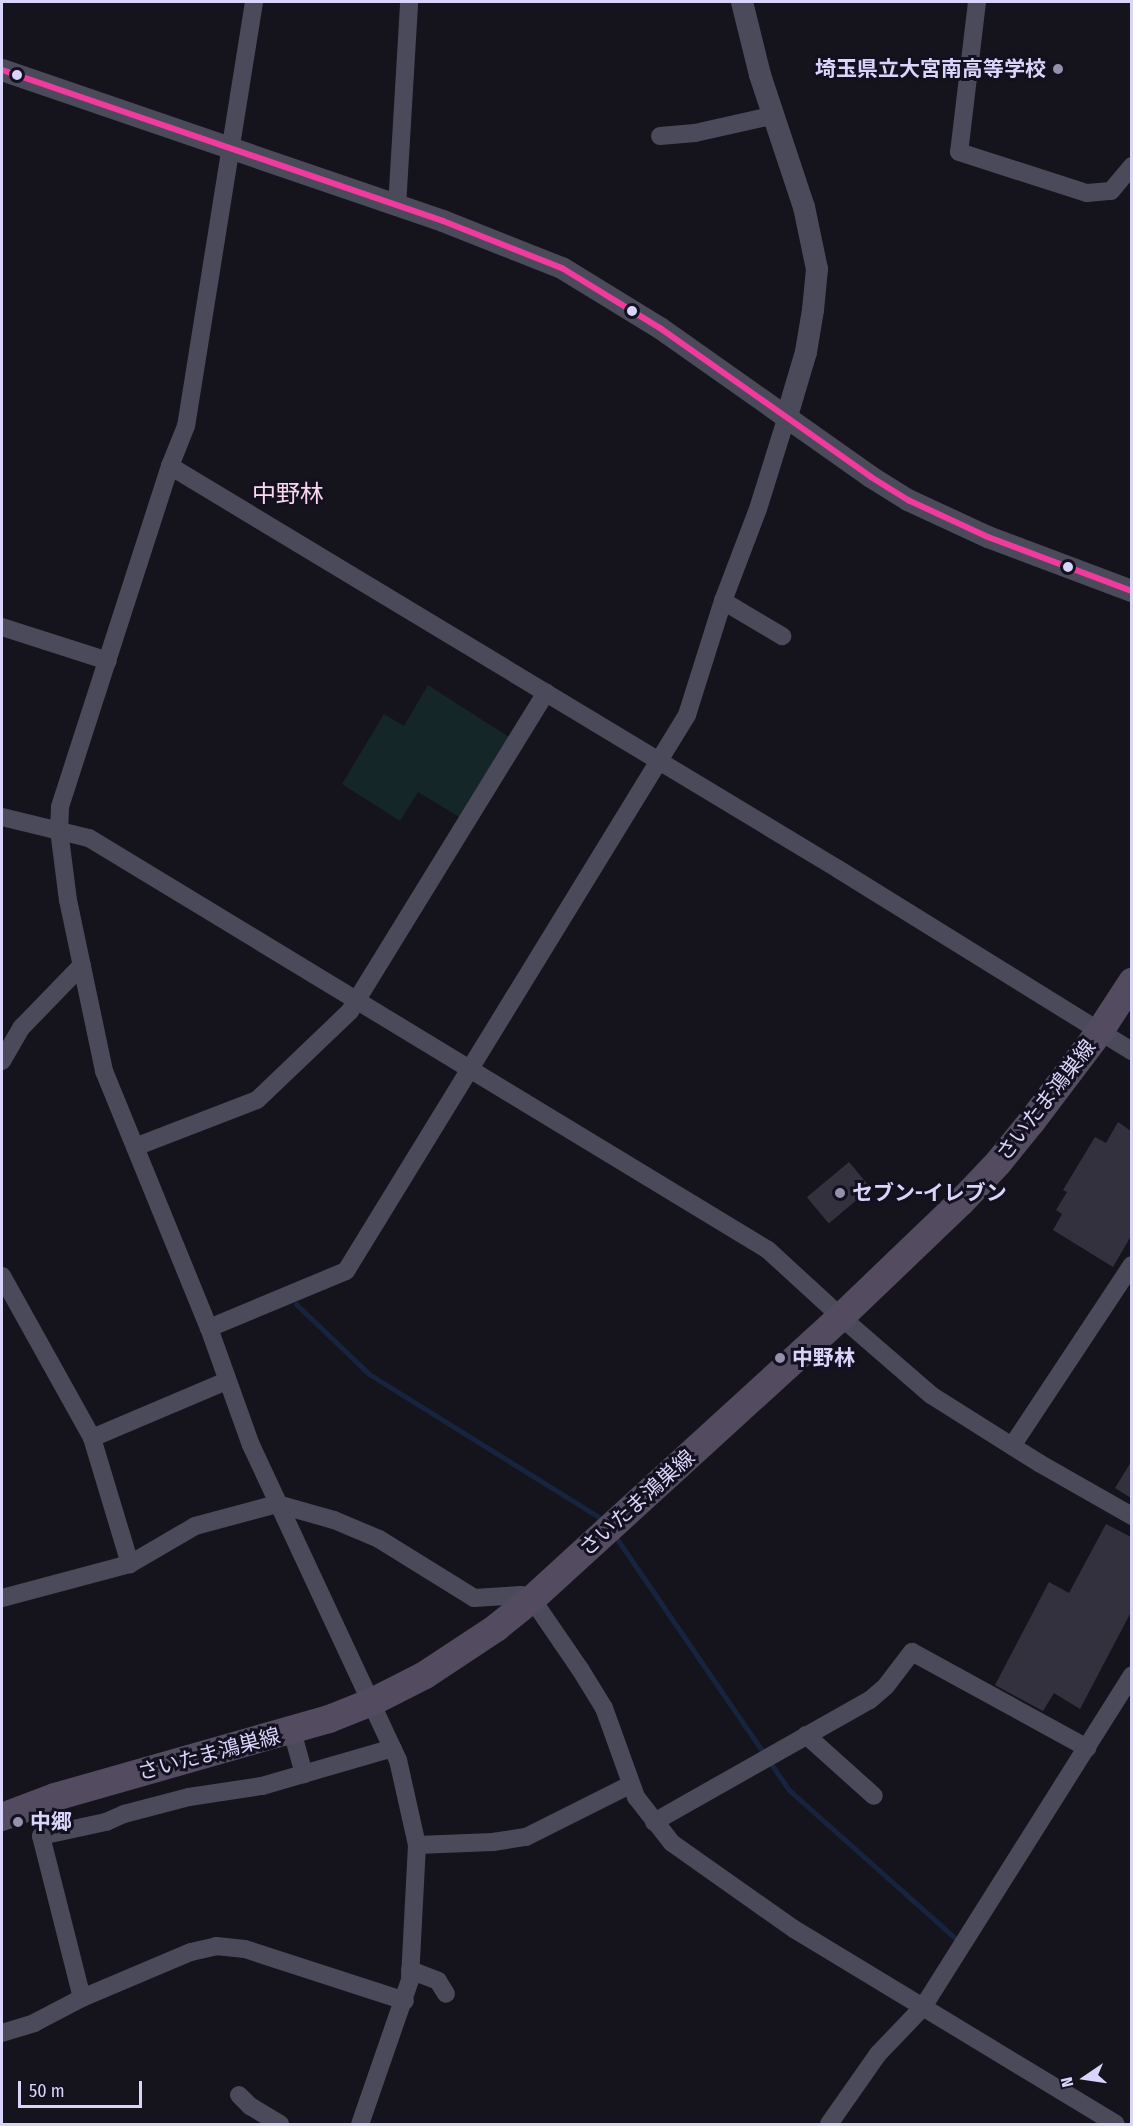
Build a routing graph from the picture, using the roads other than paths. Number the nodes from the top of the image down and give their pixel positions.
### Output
1 (254, 2) edge
2 (409, 2) edge
3 (742, 2) edge
4 (977, 2) edge
5 (2, 70) edge
6 (775, 115) junction
7 (660, 136) dead end
8 (229, 148) junction
9 (1131, 166) edge
10 (397, 207) junction
11 (787, 416) junction
12 (170, 466) junction
13 (1131, 591) edge
14 (723, 601) junction
15 (2, 627) edge
16 (782, 636) dead end
17 (108, 661) junction
18 (546, 693) junction
19 (661, 762) junction
20 (2, 817) edge
21 (59, 830) junction
22 (82, 965) junction
23 (1131, 982) edge
24 (356, 1000) junction
25 (1100, 1031) junction
26 (1131, 1051) edge
27 (2, 1061) edge
28 (470, 1070) junction
29 (135, 1147) junction
30 (1131, 1265) edge
31 (2, 1276) edge
32 (841, 1317) junction
33 (209, 1328) junction
34 (226, 1381) junction
35 (92, 1438) junction
36 (1012, 1446) junction
37 (277, 1504) junction
38 (1131, 1516) edge
39 (130, 1564) junction
40 (2, 1598) edge
41 (532, 1599) junction
42 (1131, 1675) edge
43 (372, 1702) junction
44 (292, 1731) junction
45 (806, 1735) junction
46 (393, 1748) junction
47 (1087, 1748) junction
48 (304, 1774) junction
49 (630, 1785) junction
50 (874, 1796) dead end
51 (2, 1817) edge
52 (654, 1822) junction
53 (417, 1845) junction
54 (410, 1970) junction
55 (446, 1994) dead end
56 (82, 1998) junction
57 (405, 2001) junction
58 (923, 2007) junction
59 (2, 2032) edge
60 (239, 2095) dead end
61 (280, 2124) edge
62 (360, 2124) edge
63 (829, 2124) edge
64 (1116, 2124) edge

1 - 8 street
2 - 10 street
3 - 6 street
4 - 9 street
5 - 8 street
6 - 7 street
6 - 11 street
8 - 10 street
8 - 12 street
10 - 11 street
11 - 13 street
11 - 14 street
12 - 17 street
12 - 18 street
14 - 16 street
14 - 19 street
15 - 17 street
17 - 21 street
18 - 19 street
18 - 24 street
19 - 25 street
19 - 28 street
20 - 21 street
21 - 22 street
21 - 24 street
22 - 27 street
22 - 29 street
23 - 25 main road, さいたま鴻巣線
24 - 28 street
24 - 29 street
25 - 26 street
25 - 32 main road, さいたま鴻巣線
28 - 32 street
28 - 33 street
29 - 33 street
30 - 36 street
31 - 35 street
32 - 36 street
32 - 41 main road, さいたま鴻巣線
33 - 34 street
34 - 35 street
34 - 37 street
35 - 39 street
36 - 38 street
37 - 39 street
37 - 41 street
37 - 43 street
39 - 40 street
41 - 43 main road, さいたま鴻巣線
41 - 49 street
42 - 47 street
43 - 44 main road, さいたま鴻巣線
43 - 46 street
44 - 48 street
44 - 51 main road, さいたま鴻巣線
45 - 47 street
45 - 50 street
45 - 52 street
46 - 48 street
46 - 53 street
47 - 58 street
48 - 56 street
49 - 52 street
49 - 53 street
52 - 58 street
53 - 54 street
54 - 55 street
54 - 57 street
56 - 57 street
56 - 59 street
57 - 62 street
58 - 63 street
58 - 64 street
60 - 61 street

